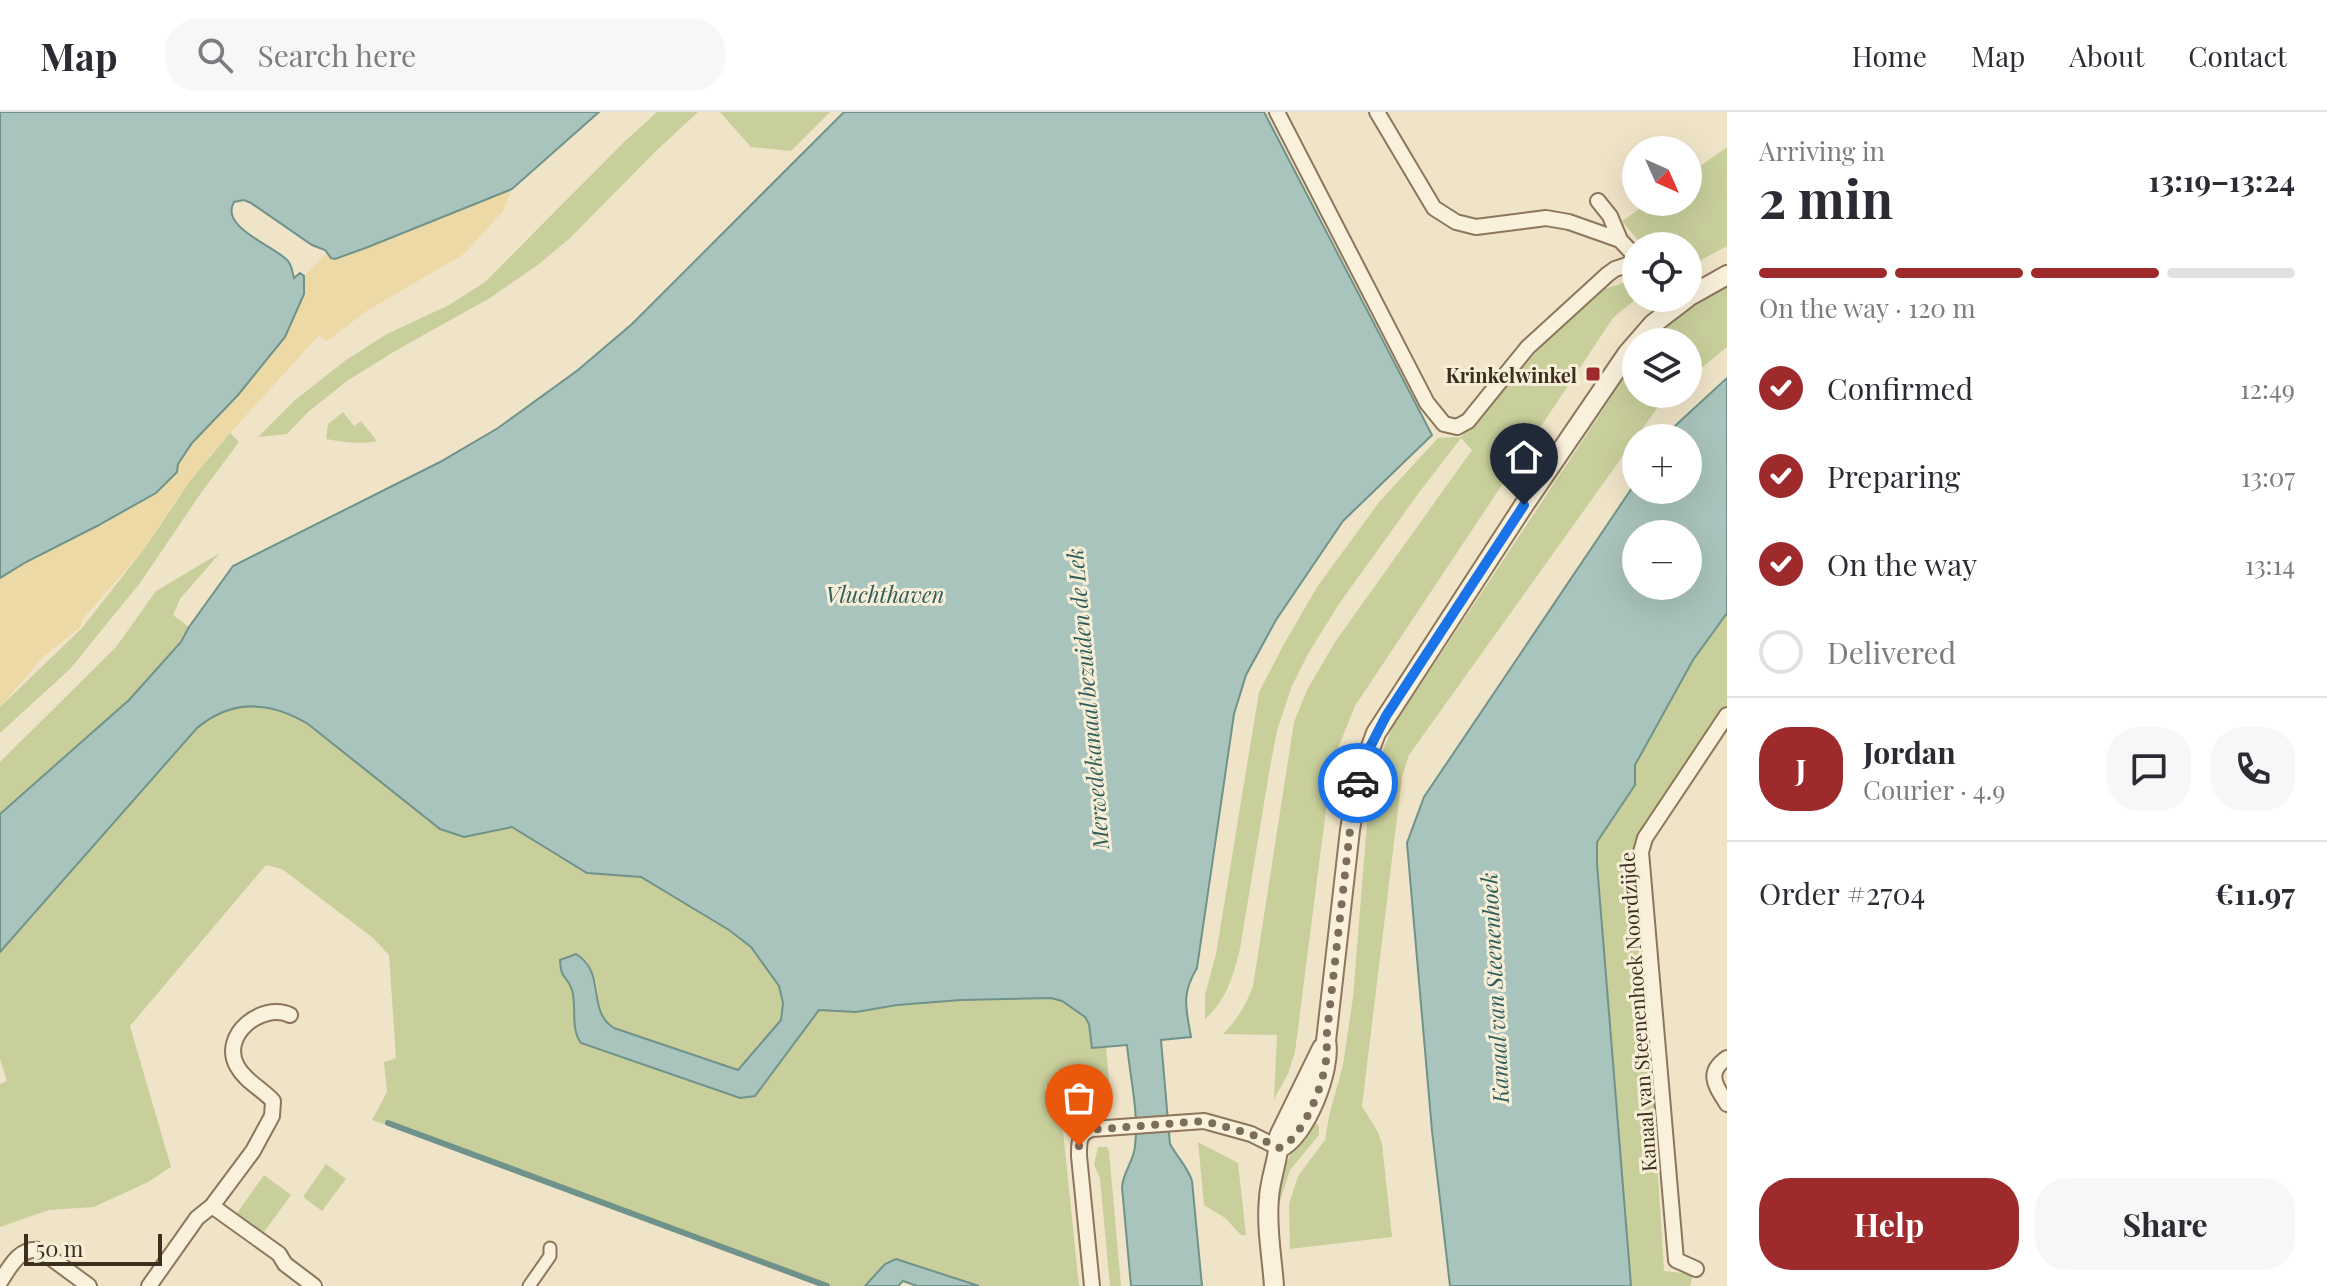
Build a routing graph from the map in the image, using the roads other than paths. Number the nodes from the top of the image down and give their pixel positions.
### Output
1 (1277, 112) edge
2 (1377, 112) edge
3 (1598, 201) dead end
4 (1620, 240) junction
5 (1622, 242) edge
6 (1622, 266) edge
7 (1727, 275) edge
8 (1702, 288) edge
9 (1667, 312) edge
10 (1727, 715) edge
11 (290, 1015) dead end
12 (1727, 1058) edge
13 (1727, 1104) edge
14 (1279, 1148) junction
15 (212, 1206) junction
16 (550, 1248) dead end
17 (1696, 1269) dead end
18 (0, 1282) edge
19 (89, 1286) edge
20 (149, 1286) edge
21 (314, 1286) edge
22 (529, 1286) edge
23 (1092, 1286) edge
24 (1274, 1286) edge

1 - 6 street
2 - 4 street
3 - 4 street
4 - 5 street
7 - 8 street
9 - 14 street
10 - 17 street, Kanaal van Steenenhoek Noordzijde
11 - 15 street
12 - 13 street
14 - 23 street
14 - 24 street
15 - 20 street
15 - 21 street
16 - 22 street
18 - 19 street

